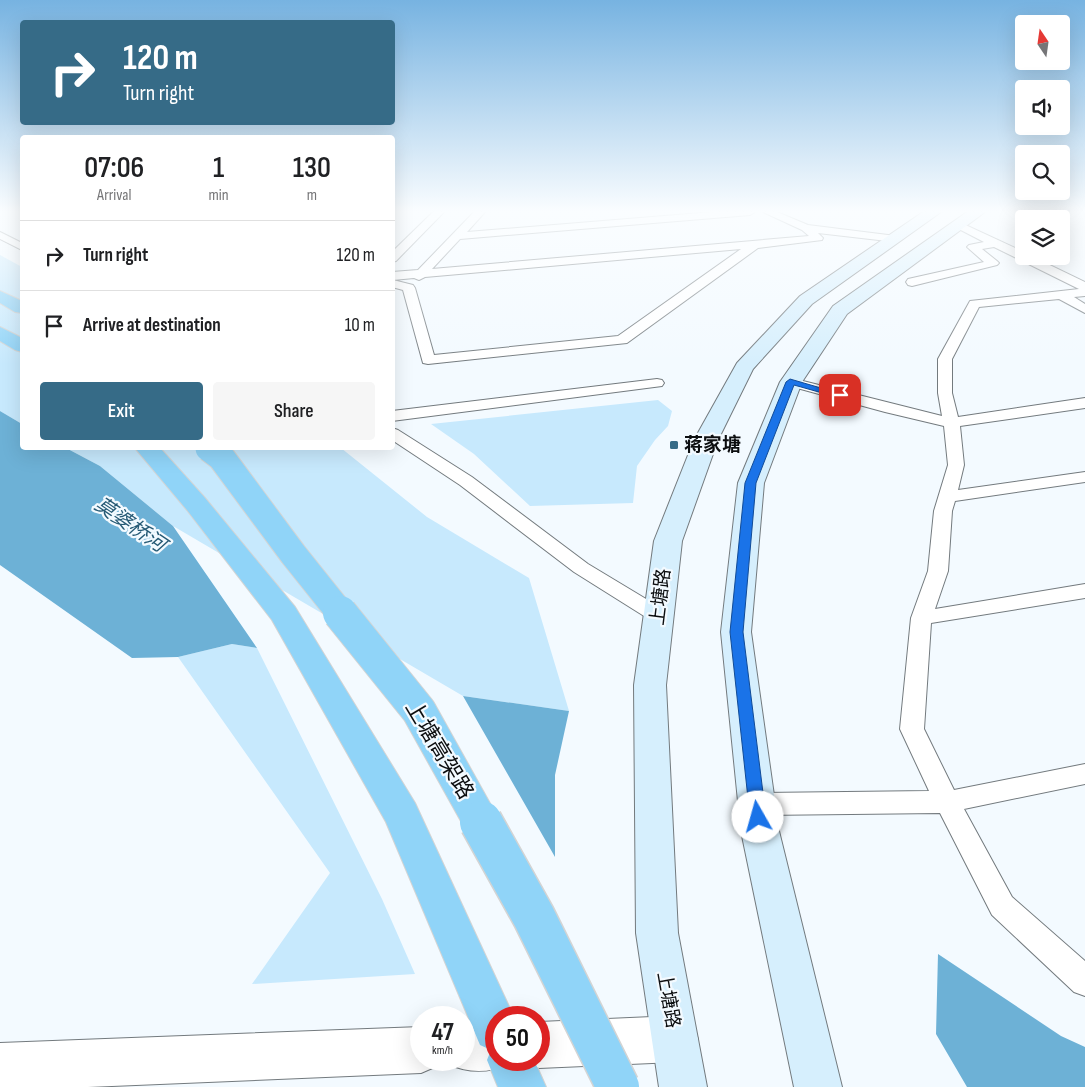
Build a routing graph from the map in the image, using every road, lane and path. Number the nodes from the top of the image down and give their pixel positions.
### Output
1 (433, 263) edge
2 (545, 263) edge
3 (730, 263) edge
4 (860, 263) edge
5 (898, 263) edge
6 (993, 263) edge
7 (1036, 263) edge
8 (423, 273) junction
9 (395, 276) edge
10 (912, 282) dead end
11 (395, 284) edge
12 (1085, 287) edge
13 (409, 288) junction
14 (1085, 292) edge
15 (1060, 294) junction
16 (0, 296) edge
17 (20, 307) edge
18 (1085, 309) edge
19 (0, 333) edge
20 (20, 345) edge
21 (790, 382) junction
22 (657, 383) dead end
23 (1085, 403) edge
24 (395, 416) edge
25 (952, 423) junction
26 (395, 435) edge
27 (149, 450) edge
28 (212, 450) edge
29 (1085, 477) edge
30 (947, 497) junction
31 (1085, 591) edge
32 (658, 616) junction
33 (922, 618) junction
34 (1085, 774) edge
35 (947, 802) junction
36 (756, 804) junction
37 (1085, 981) edge
38 (486, 1006) edge
39 (675, 1039) junction
40 (550, 1045) edge
41 (410, 1050) edge
42 (0, 1067) edge
43 (515, 1071) edge
44 (522, 1087) edge
45 (618, 1087) edge
46 (683, 1087) edge
47 (818, 1087) edge

1 - 8 lane
2 - 8 lane
3 - 13 lane
4 - 32 main road, 上塘路
5 - 21 main road
6 - 10 lane
7 - 12 lane
8 - 9 lane
8 - 13 lane
11 - 13 lane
14 - 15 lane
15 - 18 lane
15 - 25 lane
16 - 17 highway
19 - 20 highway
21 - 25 lane
21 - 36 main road
22 - 24 lane
23 - 25 lane
25 - 30 lane
26 - 32 lane
27 - 38 highway
28 - 45 highway, 上塘高架路, bridge
29 - 30 lane
30 - 33 lane
31 - 33 lane
32 - 39 main road, 上塘路
33 - 35 lane
34 - 35 lane
35 - 36 lane
35 - 37 lane
36 - 47 main road
39 - 40 street
39 - 46 main road, 上塘路
41 - 42 street
43 - 44 highway

